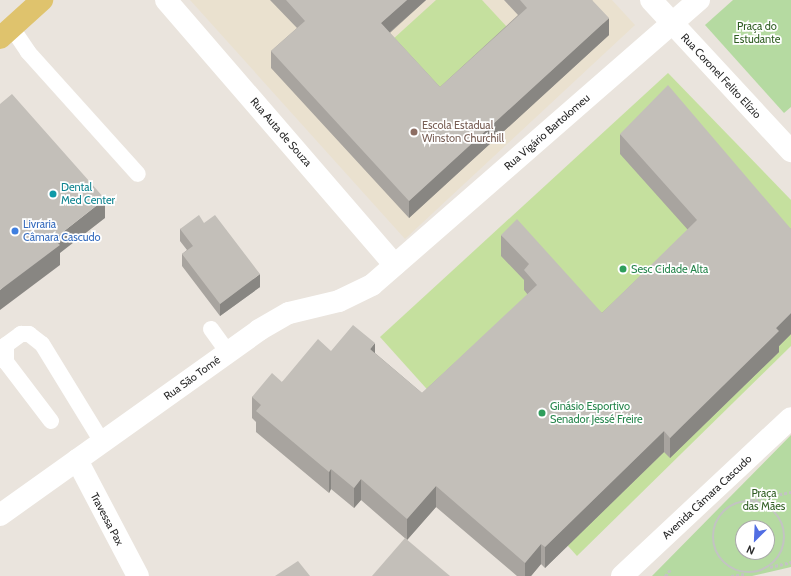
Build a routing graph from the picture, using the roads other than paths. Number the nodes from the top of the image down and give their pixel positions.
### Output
1 (42, 0) edge
2 (166, 0) edge
3 (651, 0) edge
4 (699, 0) edge
5 (672, 23) junction
6 (6, 33) edge
7 (789, 146) edge
8 (138, 174) dead end
9 (395, 265) junction
10 (211, 329) dead end
11 (228, 352) junction
12 (791, 418) edge
13 (51, 421) dead end
14 (102, 442) junction
15 (77, 460) junction
16 (0, 515) edge
17 (138, 576) edge
18 (622, 576) edge

1 - 6 main road
2 - 9 street, Rua Auta de Souza
3 - 5 street, Rua Coronel Felito Elízio
4 - 5 street, Rua Vigário Bartolomeu
5 - 7 street, Rua Coronel Felito Elízio
5 - 9 street, Rua Vigário Bartolomeu
6 - 8 lane
9 - 11 street, Rua São Tomé
10 - 11 lane
11 - 14 street, Rua São Tomé
12 - 18 street, Avenida Câmara Cascudo
13 - 14 lane
14 - 15 street, Rua São Tomé
15 - 16 street, Rua São Tomé
15 - 17 street, Travessa Pax

